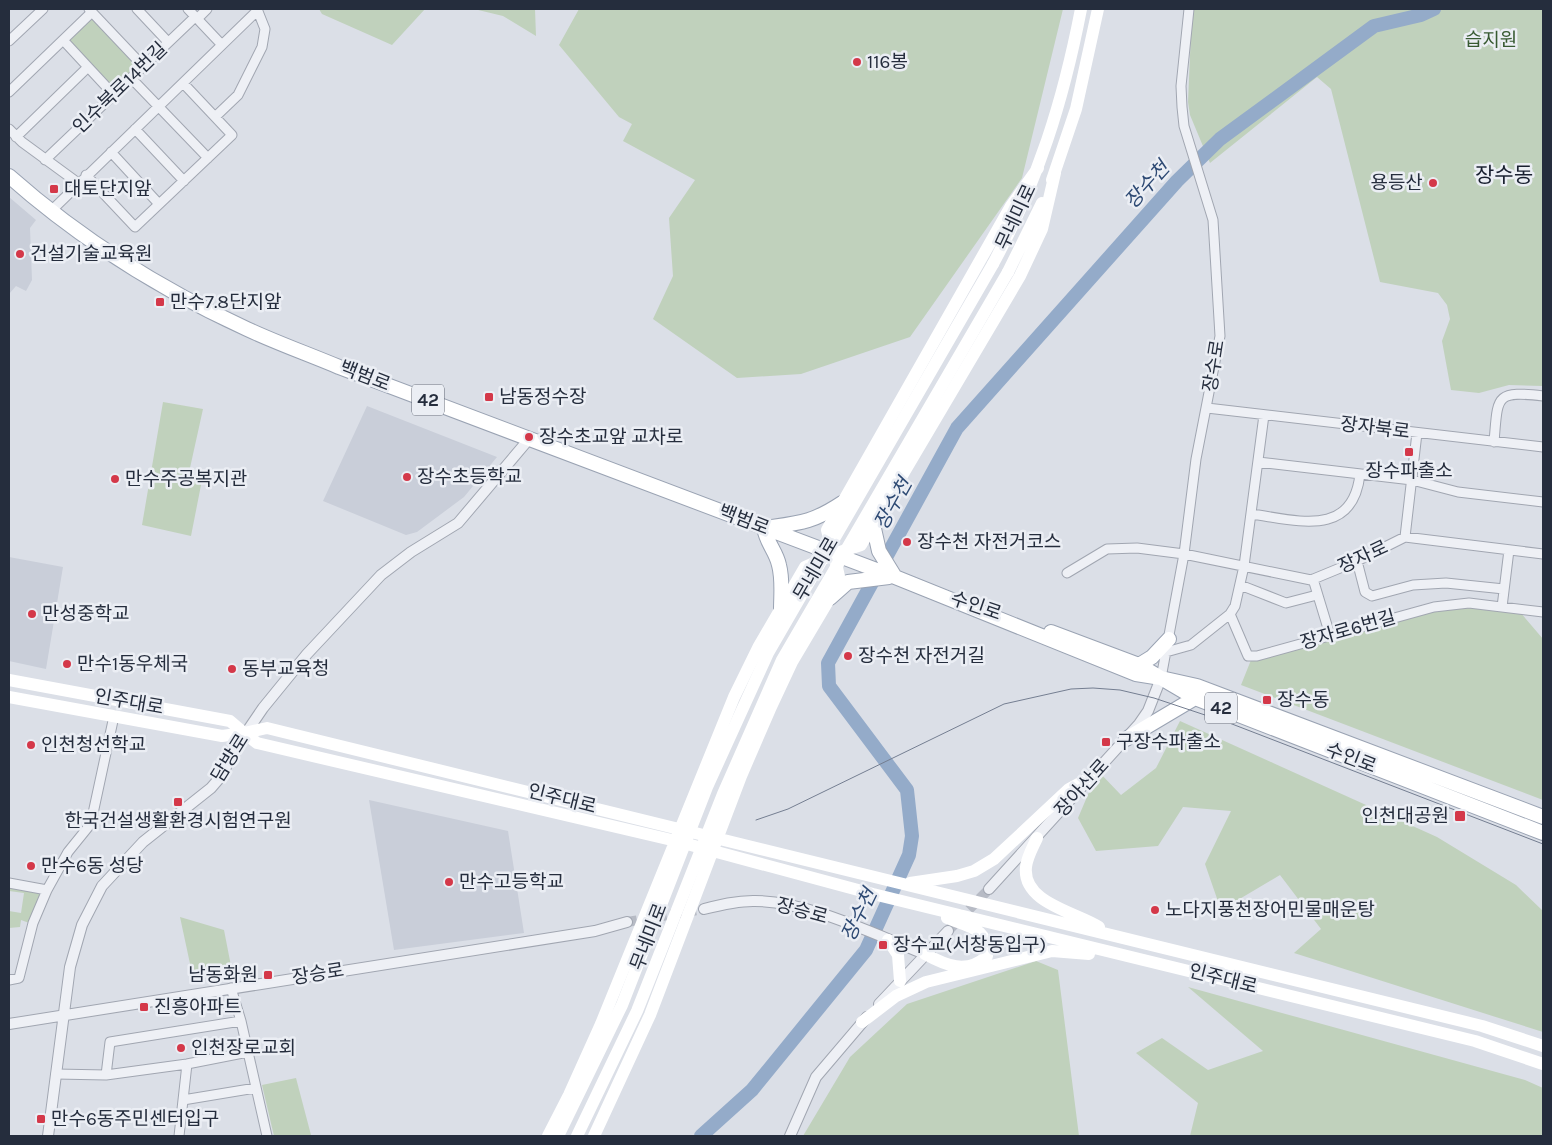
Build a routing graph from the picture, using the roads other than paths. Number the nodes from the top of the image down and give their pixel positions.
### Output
1 (43, 9) edge
2 (137, 9) edge
3 (188, 9) edge
4 (207, 9) edge
5 (258, 9) edge
6 (1081, 9) edge
7 (1098, 9) edge
8 (1189, 9) edge
9 (90, 11) edge
10 (196, 18) junction
11 (63, 40) junction
12 (9, 41) edge
13 (168, 42) junction
14 (222, 45) junction
15 (144, 66) junction
16 (88, 67) junction
17 (131, 78) junction
18 (183, 83) junction
19 (9, 92) edge
20 (114, 95) junction
21 (158, 107) junction
22 (215, 117) junction
23 (9, 129) edge
24 (135, 129) junction
25 (16, 137) junction
26 (111, 152) junction
27 (208, 158) junction
28 (46, 160) junction
29 (1038, 168) junction
30 (1055, 173) junction
31 (9, 176) edge
32 (86, 176) junction
33 (184, 181) junction
34 (78, 183) junction
35 (159, 204) junction
36 (52, 211) junction
37 (1543, 396) edge
38 (1207, 408) junction
39 (1264, 415) junction
40 (1417, 433) junction
41 (529, 439) junction
42 (1494, 442) junction
43 (1543, 448) edge
44 (1258, 462) junction
45 (1360, 474) junction
46 (1412, 480) junction
47 (1543, 502) edge
48 (842, 503) junction
49 (1251, 514) junction
50 (764, 528) junction
51 (874, 530) junction
52 (1405, 537) junction
53 (1509, 550) junction
54 (834, 554) junction
55 (1184, 554) junction
56 (1543, 554) edge
57 (1356, 561) junction
58 (1244, 566) junction
59 (1067, 573) dead end
60 (898, 579) junction
61 (1313, 579) junction
62 (1240, 585) junction
63 (1504, 589) junction
64 (1317, 595) junction
65 (830, 598) junction
66 (1502, 607) junction
67 (781, 610) junction
68 (1543, 612) edge
69 (1230, 614) junction
70 (1330, 636) junction
71 (1167, 645) junction
72 (1139, 665) junction
73 (1161, 678) junction
74 (9, 680) edge
75 (9, 697) edge
76 (1195, 698) junction
77 (114, 716) junction
78 (244, 733) junction
79 (1126, 739) junction
80 (1093, 776) junction
81 (1543, 817) edge
82 (680, 828) junction
83 (1543, 833) edge
84 (718, 838) junction
85 (1037, 838) junction
86 (676, 841) junction
87 (714, 851) junction
88 (9, 883) edge
89 (907, 883) junction
90 (989, 889) tunnel mouth
91 (47, 890) junction
92 (901, 900) junction
93 (704, 909) tunnel mouth
94 (627, 922) tunnel mouth
95 (948, 930) tunnel mouth
96 (1108, 933) junction
97 (885, 939) junction
98 (925, 954) junction
99 (1168, 966) junction
100 (9, 980) edge
101 (900, 982) junction
102 (231, 988) junction
103 (63, 1015) junction
104 (241, 1021) junction
105 (862, 1022) junction
106 (9, 1024) edge
107 (1543, 1046) edge
108 (248, 1052) junction
109 (187, 1064) junction
110 (1543, 1064) edge
111 (56, 1074) junction
112 (106, 1075) junction
113 (256, 1088) junction
114 (183, 1100) junction
115 (48, 1136) edge
116 (178, 1136) edge
117 (267, 1136) edge
118 (548, 1136) edge
119 (558, 1136) edge
120 (577, 1136) edge
121 (594, 1136) edge
122 (790, 1136) edge

1 - 12 street
2 - 13 street
3 - 10 street
4 - 10 street, 인수북로14번길
5 - 14 street
5 - 22 street
6 - 29 main road, 무네미로
7 - 30 main road, 무네미로
8 - 38 street, 장수로
9 - 11 street
9 - 15 street
10 - 13 street, 인수북로14번길
10 - 14 street
11 - 16 street
11 - 19 street
13 - 15 street, 인수북로14번길
14 - 18 street
15 - 17 street, 인수북로14번길
16 - 20 street
16 - 25 street
17 - 20 street, 인수북로14번길
17 - 21 street
18 - 21 street
18 - 22 street
20 - 28 street, 인수북로14번길
21 - 24 street
21 - 27 street
22 - 27 street
23 - 25 street
24 - 26 street
24 - 33 street
25 - 28 street
26 - 32 street
26 - 35 street
27 - 33 street
28 - 34 street
29 - 48 main road
29 - 119 main road, 무네미로, bridge
30 - 51 main road
30 - 120 main road, 무네미로, bridge
31 - 36 main road, 백범로 / 42
32 - 34 street
32 - 35 street
33 - 35 street
34 - 36 street
36 - 41 main road, 백범로 / 42
37 - 42 street
38 - 39 street, 장자북로
38 - 55 street, 장수로
39 - 40 street, 장자북로
39 - 44 street
40 - 42 street, 장자북로
40 - 46 street
41 - 50 main road, 백범로 / 42
41 - 78 street, 담방로
42 - 43 street, 장자북로
44 - 45 street
44 - 49 street
45 - 46 street
45 - 49 street
46 - 47 street
46 - 52 street
48 - 50 main road
48 - 54 main road
49 - 58 street
50 - 54 main road, 백범로 / 42
50 - 67 main road
51 - 54 main road
51 - 60 main road
52 - 53 street, 장자로
52 - 57 street, 장자로
53 - 56 street, 장자로
53 - 63 street
54 - 60 main road, 수인로 / 42
54 - 65 main road
54 - 67 main road
55 - 58 street
55 - 59 street
55 - 71 street, 장수로
57 - 61 street, 장자로
57 - 63 street
58 - 61 street
58 - 62 street
60 - 65 main road
60 - 72 main road, 수인로 / 42
60 - 73 main road, 수인로 / 42
61 - 64 street
62 - 64 street
62 - 69 street
63 - 66 street
64 - 70 street
65 - 84 main road
66 - 68 street, 장자로6번길
66 - 70 street, 장자로6번길
67 - 82 main road
69 - 70 street, 장자로6번길
69 - 71 street
71 - 72 main road
71 - 73 street, 장수로
72 - 73 main road, 수인로 / 42
73 - 76 main road, 수인로 / 42
73 - 79 street, 장아산로
73 - 81 main road, 수인로 / 42
74 - 78 main road, 인주대로
75 - 77 main road, 인주대로
76 - 79 main road
76 - 83 main road, 수인로 / 42
77 - 78 main road, 인주대로
77 - 91 street
78 - 82 main road, 인주대로
78 - 86 main road, 인주대로
78 - 103 street, 담방로
79 - 80 street, 장아산로
80 - 85 street, 장아산로
80 - 89 main road
82 - 84 main road, 인주대로
82 - 86 main road
84 - 87 main road
84 - 89 main road, 인주대로
85 - 90 street, 장아산로
85 - 96 main road
86 - 87 main road, 인주대로
86 - 118 main road
87 - 92 main road, 인주대로
87 - 121 main road
88 - 91 street
89 - 96 main road, 인주대로
91 - 100 street
92 - 98 main road
92 - 99 main road, 인주대로
93 - 97 street, 장승로
94 - 102 street, 장승로
95 - 98 street
96 - 107 main road, 인주대로
97 - 98 street, 장승로
97 - 101 main road
98 - 101 street
99 - 105 main road
99 - 110 main road, 인주대로
101 - 105 street
102 - 103 street, 장승로
102 - 104 street
103 - 106 street, 장승로
103 - 111 street, 담방로
104 - 108 street
104 - 112 street
105 - 122 street
108 - 109 street
108 - 113 street
109 - 112 street
109 - 114 street
111 - 112 street
111 - 115 street, 담방로
113 - 114 street
113 - 117 street
114 - 116 street

